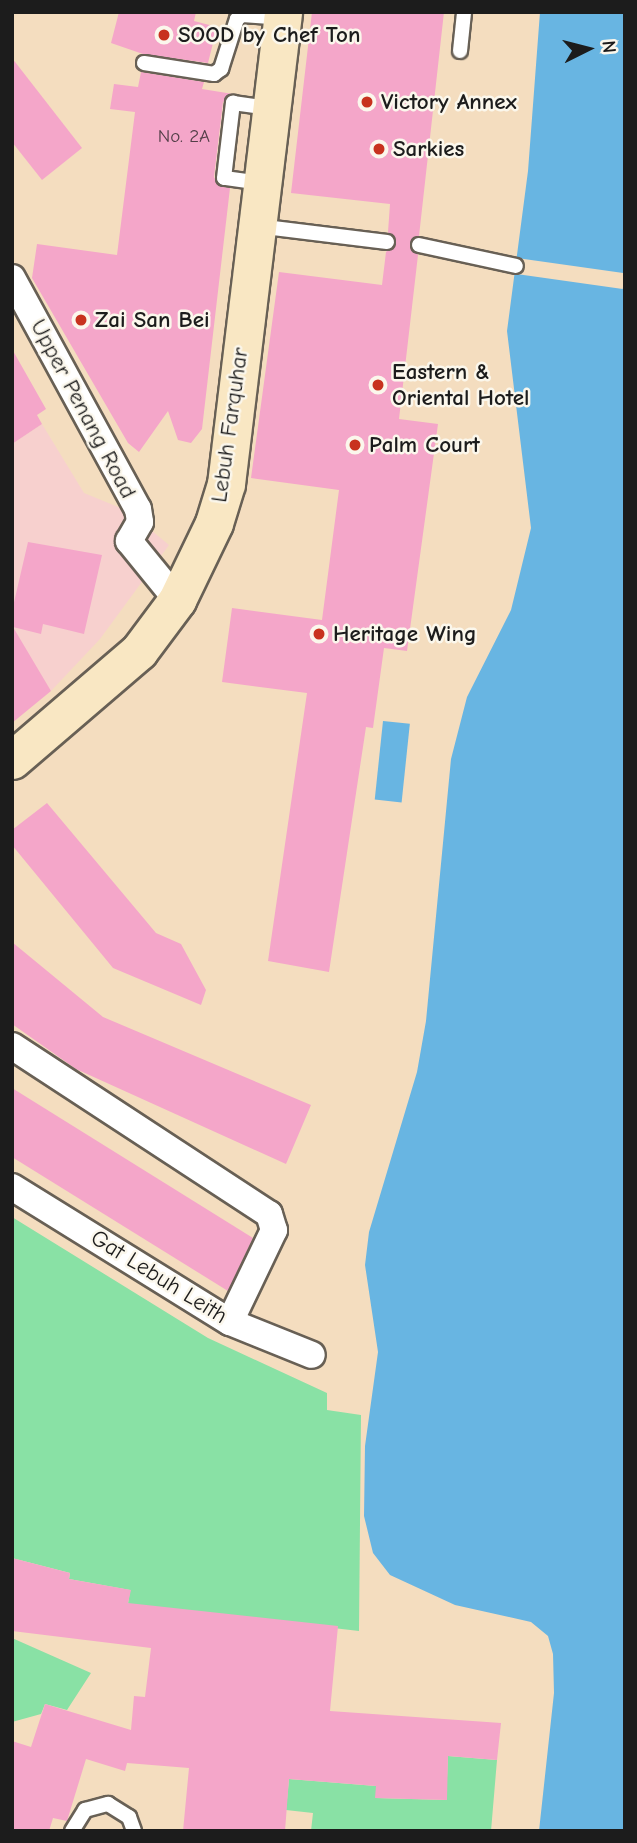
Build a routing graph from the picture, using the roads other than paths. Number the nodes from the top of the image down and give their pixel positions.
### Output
1 (464, 12) edge
2 (283, 15) edge
3 (460, 51) dead end
4 (144, 63) dead end
5 (257, 226) junction
6 (387, 242) dead end
7 (419, 245) dead end
8 (516, 266) dead end
9 (12, 278) edge
10 (177, 600) junction
11 (12, 760) edge
12 (12, 1046) edge
13 (12, 1187) edge
14 (230, 1322) junction
15 (312, 1355) dead end
16 (72, 1831) edge
17 (134, 1831) edge

1 - 3 lane
2 - 4 lane
2 - 5 main road, Lebuh Farquhar
5 - 6 lane
5 - 10 main road, Lebuh Farquhar
7 - 8 lane
9 - 10 street, Upper Penang Road
10 - 11 main road, Lebuh Farquhar
12 - 14 street
13 - 14 street, Gat Lebuh Leith
14 - 15 street, Gat Lebuh Leith
16 - 17 lane

